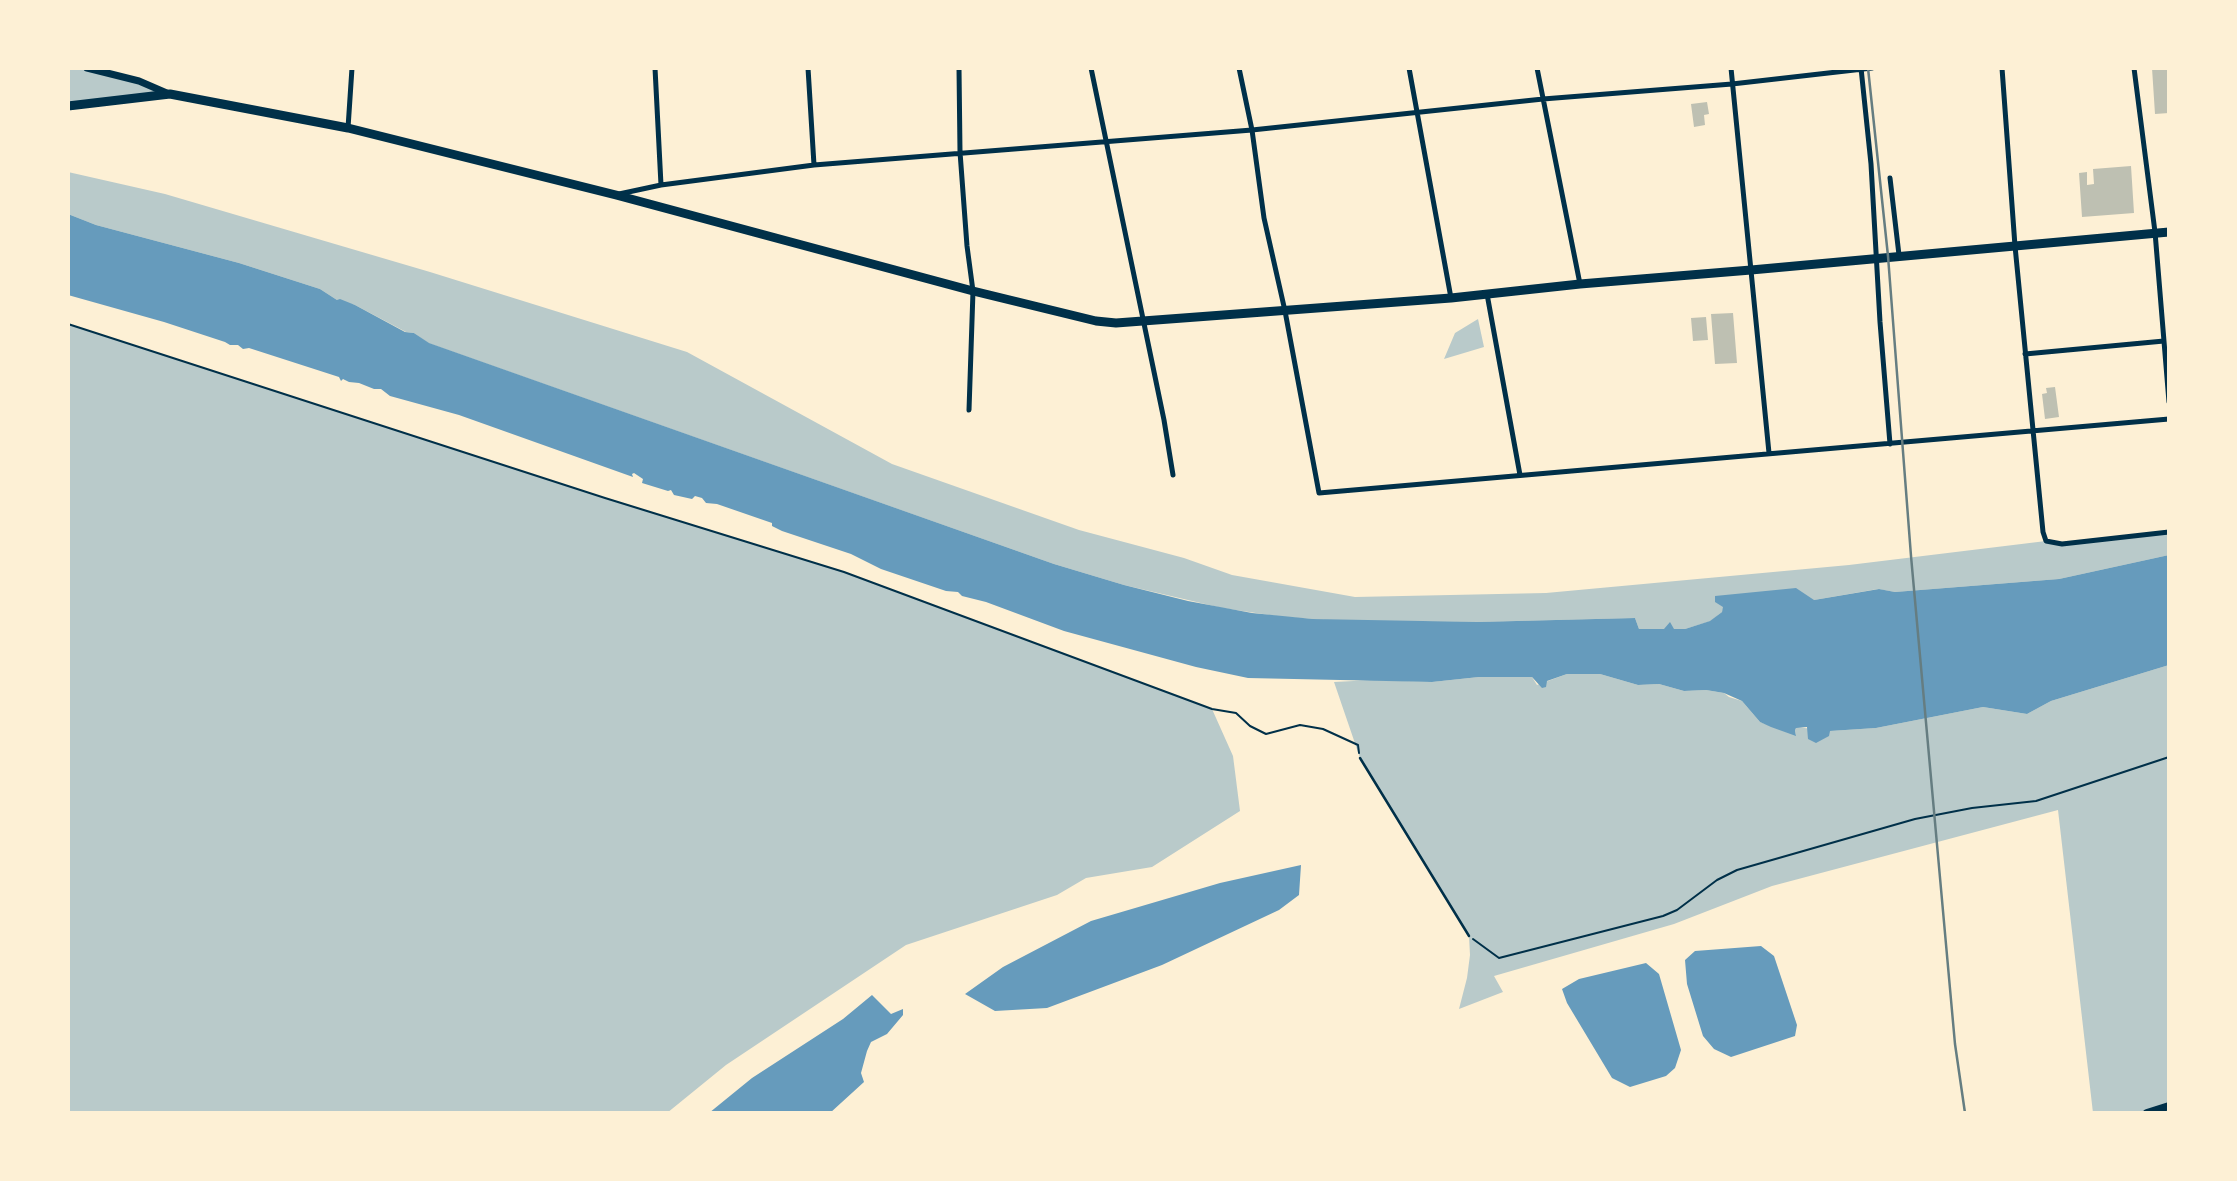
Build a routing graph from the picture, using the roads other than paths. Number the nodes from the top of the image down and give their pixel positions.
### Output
1 (87, 68) edge
2 (352, 68) edge
3 (655, 68) edge
4 (808, 68) edge
5 (959, 68) edge
6 (1091, 68) edge
7 (1238, 68) edge
8 (1409, 68) edge
9 (1537, 68) edge
10 (1731, 68) edge
11 (1872, 68) edge
12 (2002, 68) edge
13 (2134, 68) edge
14 (1861, 69) edge
15 (1732, 84) junction
16 (170, 94) junction
17 (1544, 99) junction
18 (68, 106) edge
19 (1418, 113) junction
20 (348, 128) junction
21 (1252, 130) junction
22 (1105, 141) junction
23 (960, 152) junction
24 (814, 165) junction
25 (1890, 178) dead end
26 (661, 185) junction
27 (616, 195) junction
28 (2169, 232) edge
29 (2155, 233) junction
30 (2015, 246) junction
31 (1899, 255) junction
32 (1878, 257) junction
33 (1752, 270) junction
34 (1580, 284) junction
35 (973, 290) junction
36 (1487, 293) junction
37 (1451, 298) junction
38 (1285, 311) junction
39 (1143, 322) junction
40 (2164, 341) junction
41 (2025, 354) junction
42 (2169, 402) edge
43 (969, 410) dead end
44 (2169, 419) edge
45 (2033, 429) junction
46 (1890, 444) junction
47 (1769, 453) junction
48 (1173, 475) dead end
49 (1520, 475) junction
50 (2169, 533) edge
51 (1360, 758) road end
52 (1469, 936) road end
53 (2169, 1106) edge
54 (2147, 1113) edge

1 - 16 street
2 - 20 street
3 - 26 street
4 - 24 street
5 - 23 street
6 - 22 street
7 - 21 street
8 - 19 street
9 - 17 street
10 - 15 street
11 - 14 street
12 - 30 street
13 - 29 street
14 - 15 street
14 - 32 street
15 - 17 street
15 - 33 street
16 - 18 main road
16 - 20 main road
17 - 19 street
17 - 34 street
19 - 21 street
19 - 37 street
20 - 27 main road
21 - 22 street
21 - 38 street
22 - 23 street
22 - 39 street
23 - 24 street
23 - 35 street
24 - 26 street
25 - 31 street
26 - 27 street
27 - 35 main road
28 - 29 main road
29 - 30 main road
29 - 40 street
30 - 31 main road
30 - 41 street
31 - 32 main road
32 - 33 main road
32 - 46 street
33 - 34 main road
33 - 47 street
34 - 36 main road
35 - 39 main road
35 - 43 street
36 - 37 main road
36 - 49 street
37 - 38 main road
38 - 39 main road
38 - 49 street
39 - 48 street
40 - 41 street
40 - 42 street
41 - 45 street
44 - 45 street
45 - 46 street
45 - 50 street
46 - 47 street
47 - 49 street
51 - 52 lane
53 - 54 main road

